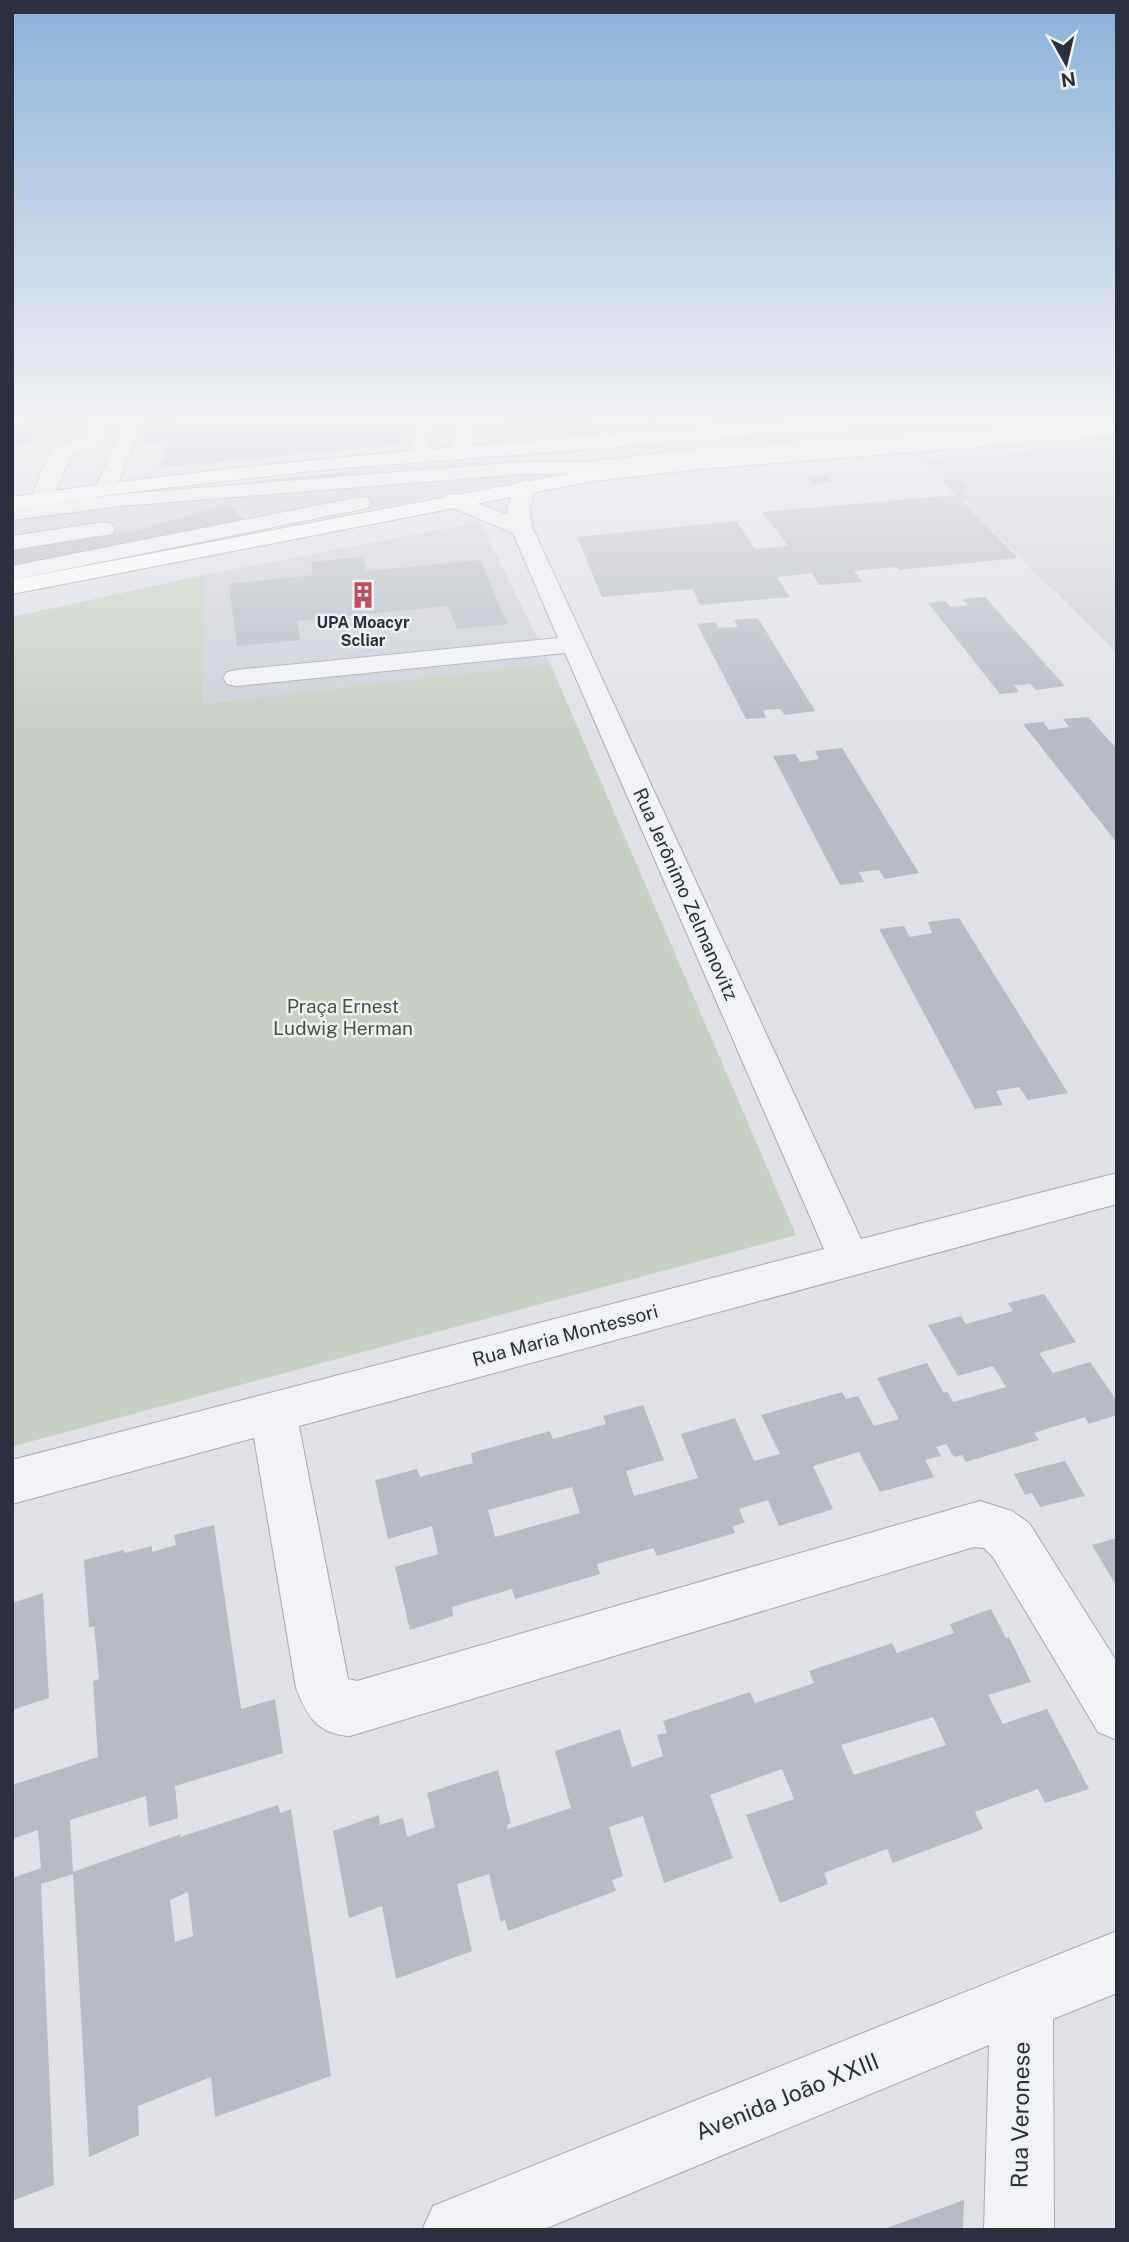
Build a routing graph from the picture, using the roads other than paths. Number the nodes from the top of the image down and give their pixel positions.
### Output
1 (34, 524) edge
2 (257, 524) edge
3 (334, 524) edge
4 (509, 524) edge
5 (521, 524) edge
6 (131, 525) dead end
7 (522, 529) junction
8 (12, 532) edge
9 (12, 543) edge
10 (12, 555) edge
11 (12, 564) edge
12 (12, 573) edge
13 (12, 587) edge
14 (574, 644) junction
15 (236, 678) dead end
16 (1117, 1188) edge
17 (850, 1259) junction
18 (273, 1413) junction
19 (12, 1482) edge
20 (1117, 1713) edge
21 (1117, 1962) edge
22 (1022, 2000) junction
23 (457, 2230) edge
24 (1018, 2230) edge

1 - 8 street
2 - 12 street
3 - 13 main road
4 - 7 street
5 - 7 street, Rua Jerônimo Zelmanovitz
6 - 9 street
7 - 14 street, Rua Jerônimo Zelmanovitz
10 - 11 street
14 - 15 street
14 - 17 street, Rua Jerônimo Zelmanovitz
16 - 17 street, Rua Maria Montessori
17 - 18 street, Rua Maria Montessori
18 - 19 street, Rua Maria Montessori
18 - 20 street
21 - 22 street, Avenida João XXIII
22 - 23 street, Avenida João XXIII
22 - 24 street, Rua Veronese

